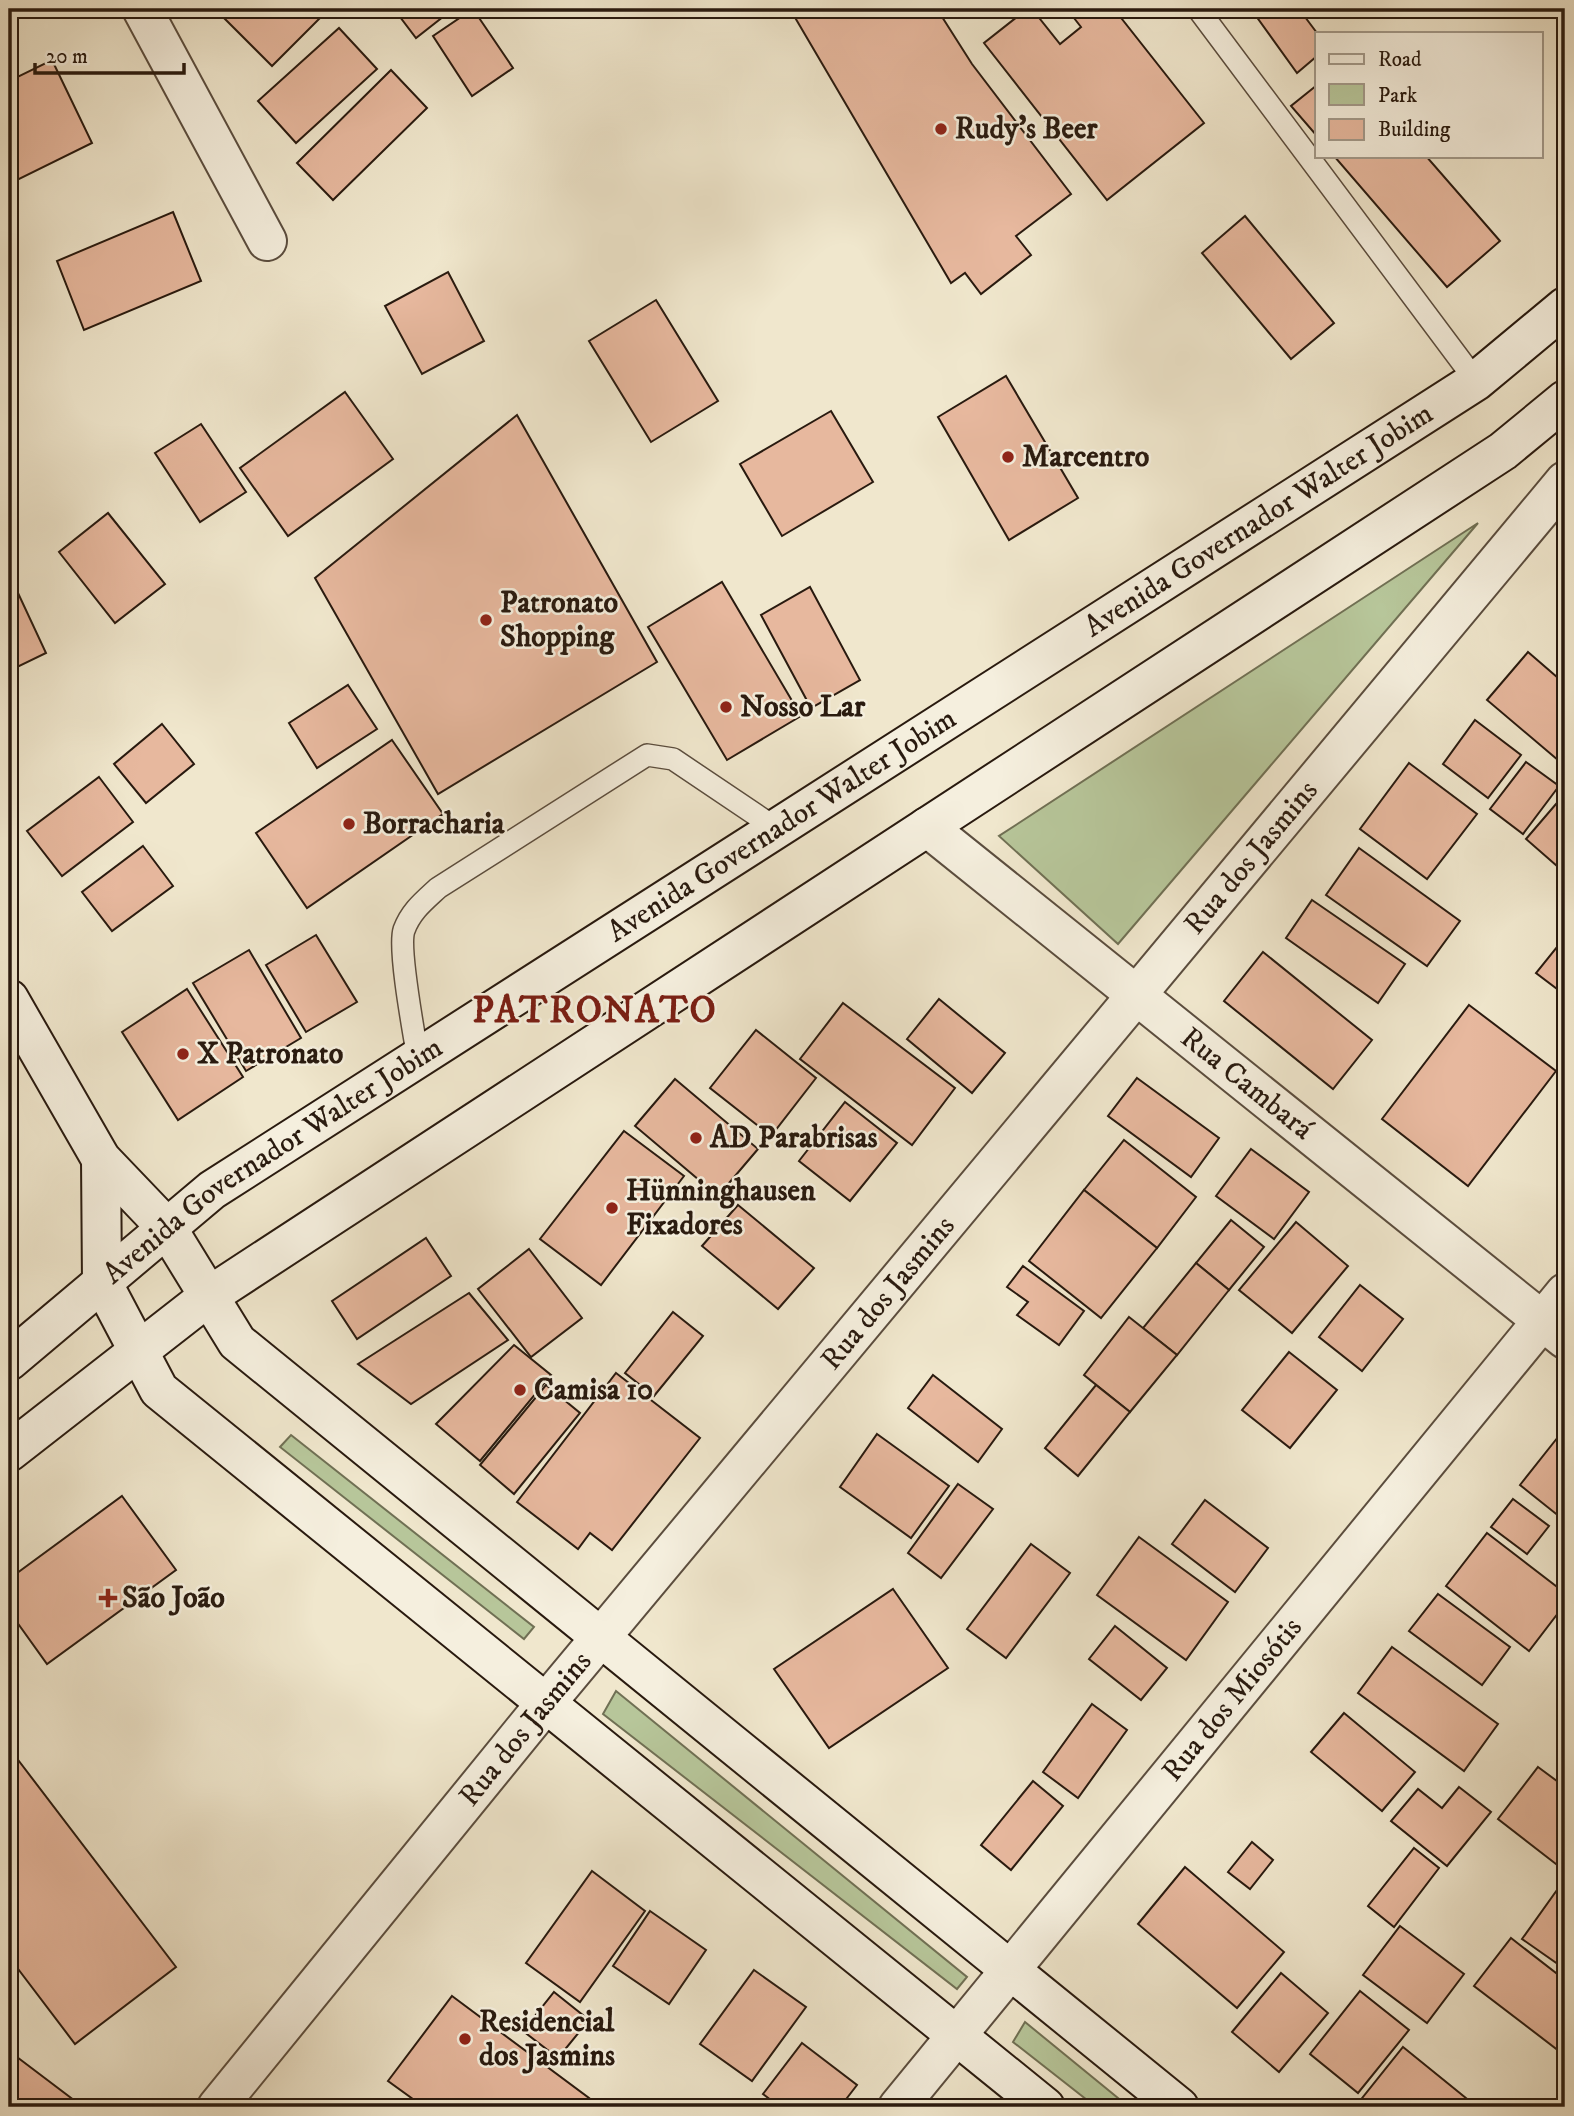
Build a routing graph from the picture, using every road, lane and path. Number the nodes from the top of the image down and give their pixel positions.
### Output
1 (142, 9) edge
2 (1198, 9) edge
3 (267, 241) dead end
4 (1565, 307) edge
5 (1476, 381) junction
6 (1565, 400) edge
7 (1565, 481) edge
8 (927, 827) junction
9 (777, 829) junction
10 (1137, 996) junction
11 (9, 999) edge
12 (418, 1058) junction
13 (101, 1158) junction
14 (167, 1228) junction
15 (102, 1282) junction
16 (209, 1296) junction
17 (1558, 1318) edge
18 (138, 1351) junction
19 (9, 1361) edge
20 (9, 1452) edge
21 (601, 1638) junction
22 (546, 1703) junction
23 (1010, 1970) junction
24 (956, 2036) junction
25 (217, 2107) edge
26 (898, 2107) edge
27 (1045, 2107) edge
28 (1179, 2107) edge

1 - 3 street
2 - 5 lane
4 - 5 street, Avenida Governador Walter Jobim
5 - 9 street, Avenida Governador Walter Jobim
6 - 8 street
7 - 10 street, Rua dos Jasmins
8 - 10 street, Rua Cambará
8 - 16 street
9 - 12 street, Avenida Governador Walter Jobim
9 - 12 lane
10 - 17 street, Rua Cambará
10 - 21 street, Rua dos Jasmins
11 - 13 street
12 - 14 street, Avenida Governador Walter Jobim
13 - 14 street
13 - 15 street
14 - 15 street, Avenida Governador Walter Jobim
14 - 16 street
15 - 18 street
15 - 19 street, Avenida Governador Walter Jobim
16 - 18 street
16 - 21 street
17 - 23 street, Rua dos Miosótis
18 - 20 street
18 - 22 street
21 - 22 street, Rua dos Jasmins
21 - 23 street
22 - 24 street
22 - 25 street, Rua dos Jasmins
23 - 24 street, Rua dos Miosótis
23 - 28 street
24 - 26 street, Rua dos Miosótis
24 - 27 street

